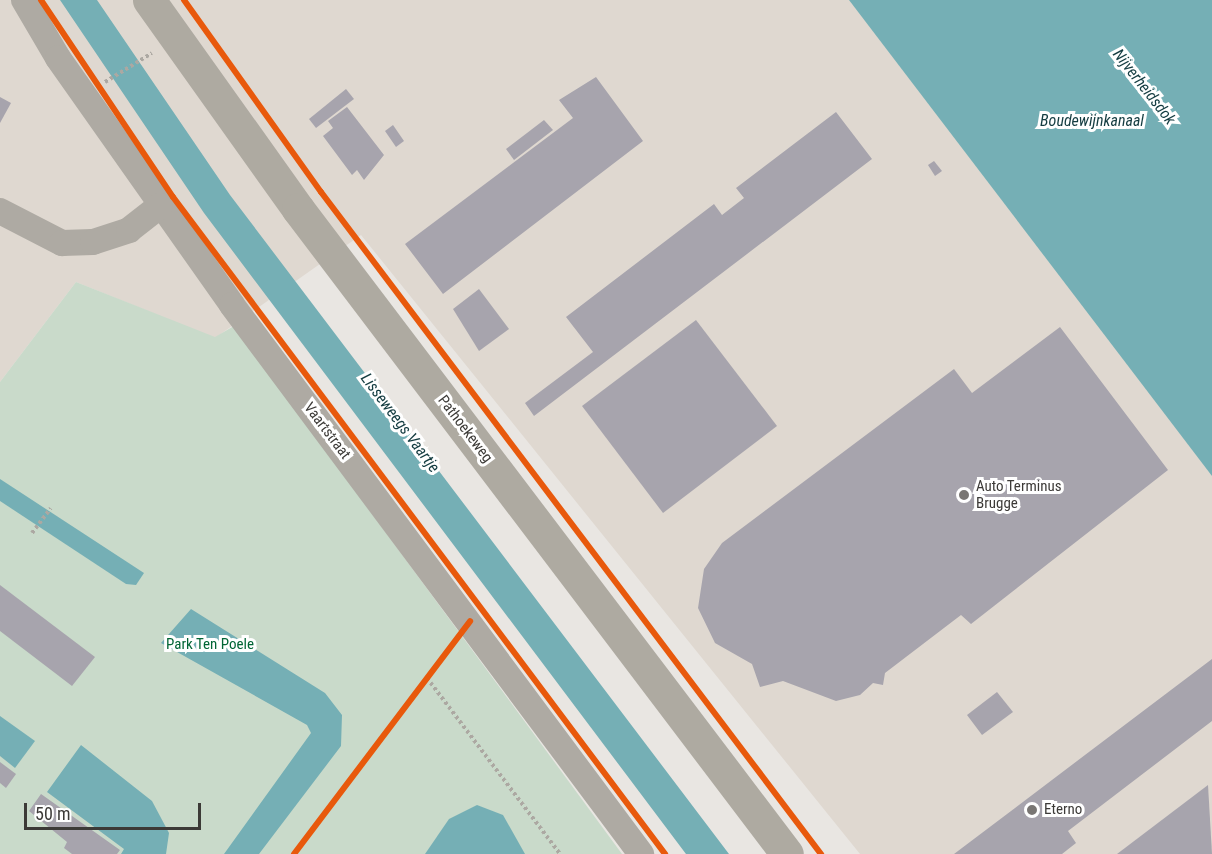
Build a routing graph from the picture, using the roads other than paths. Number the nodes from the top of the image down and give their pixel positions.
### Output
1 (24, 0) edge
2 (149, 0) edge
3 (160, 206) junction
4 (0, 212) edge
5 (641, 854) edge
6 (787, 854) edge

1 - 3 street, Vaartstraat
2 - 6 main road, Pathoekeweg
3 - 4 street
3 - 5 street, Vaartstraat

